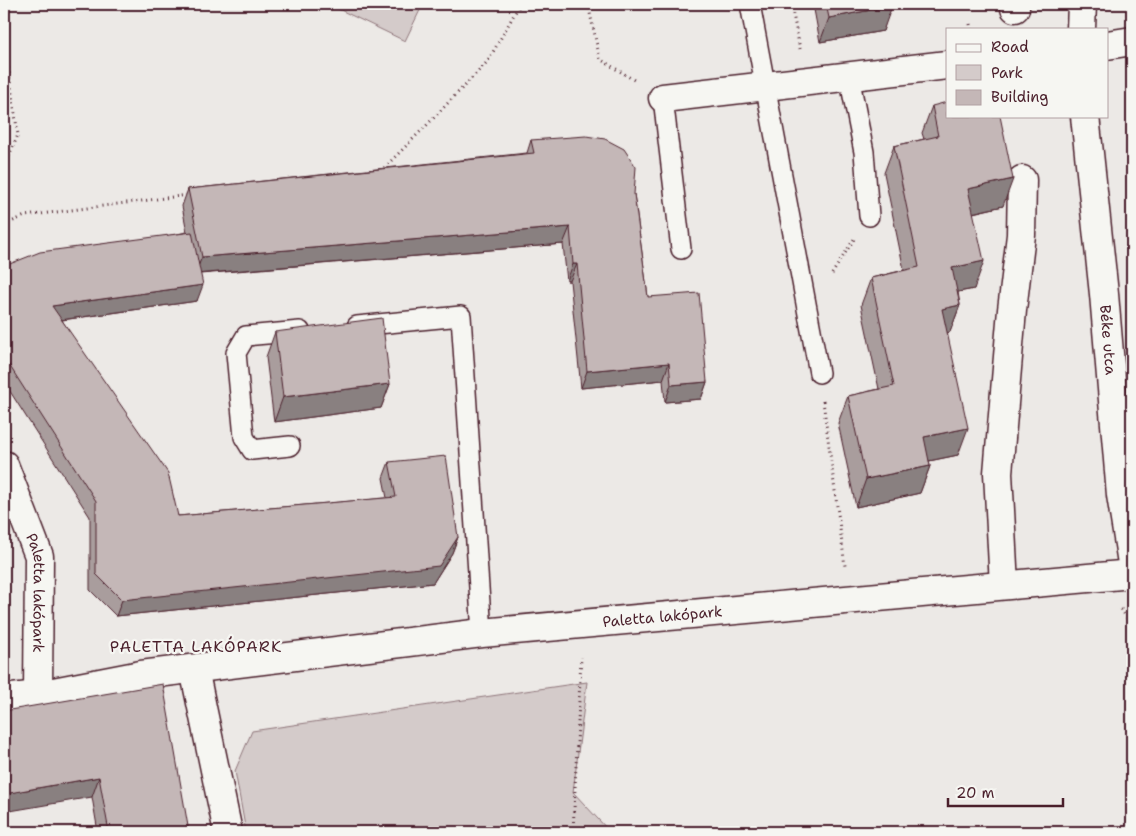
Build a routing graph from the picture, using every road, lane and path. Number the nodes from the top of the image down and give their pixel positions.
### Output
1 (520, 4) edge
2 (588, 4) edge
3 (750, 4) edge
4 (791, 4) edge
5 (1082, 4) edge
6 (970, 24) dead end
7 (971, 28) edge
8 (1080, 28) edge
9 (4, 38) edge
10 (1132, 41) edge
11 (1108, 45) edge
12 (946, 65) edge
13 (849, 76) junction
14 (807, 82) junction
15 (764, 86) junction
16 (663, 98) junction
17 (1085, 118) edge
18 (4, 167) edge
19 (372, 171) edge
20 (1022, 180) dead end
21 (195, 194) edge
22 (869, 216) joint
23 (4, 225) edge
24 (681, 249) dead end
25 (807, 312) junction
26 (340, 327) edge
27 (322, 329) edge
28 (819, 373) joint
29 (290, 446) dead end
30 (4, 465) edge
31 (1132, 563) edge
32 (1132, 574) edge
33 (1004, 585) junction
34 (849, 599) junction
35 (597, 622) junction
36 (482, 632) junction
37 (194, 669) junction
38 (38, 695) junction
39 (4, 699) edge
40 (228, 832) edge
41 (573, 832) edge

1 - 19 path
2 - 16 path
3 - 15 lane
4 - 14 path
5 - 8 street
6 - 7 path
9 - 18 path
10 - 11 street
12 - 13 street
13 - 14 street
13 - 22 lane
14 - 15 street
15 - 16 street
15 - 25 lane
16 - 24 lane
17 - 31 street, Béke utca
20 - 33 street
21 - 23 path
22 - 25 path
25 - 28 lane
26 - 36 lane
27 - 29 lane
28 - 34 path
30 - 38 street, Paletta lakópark
32 - 33 street, Paletta lakópark
33 - 34 street, Paletta lakópark
34 - 35 street, Paletta lakópark
35 - 36 street, Paletta lakópark
35 - 41 path
36 - 37 street, Paletta lakópark
37 - 38 street, Paletta lakópark
37 - 40 street
38 - 39 street, Paletta lakópark

